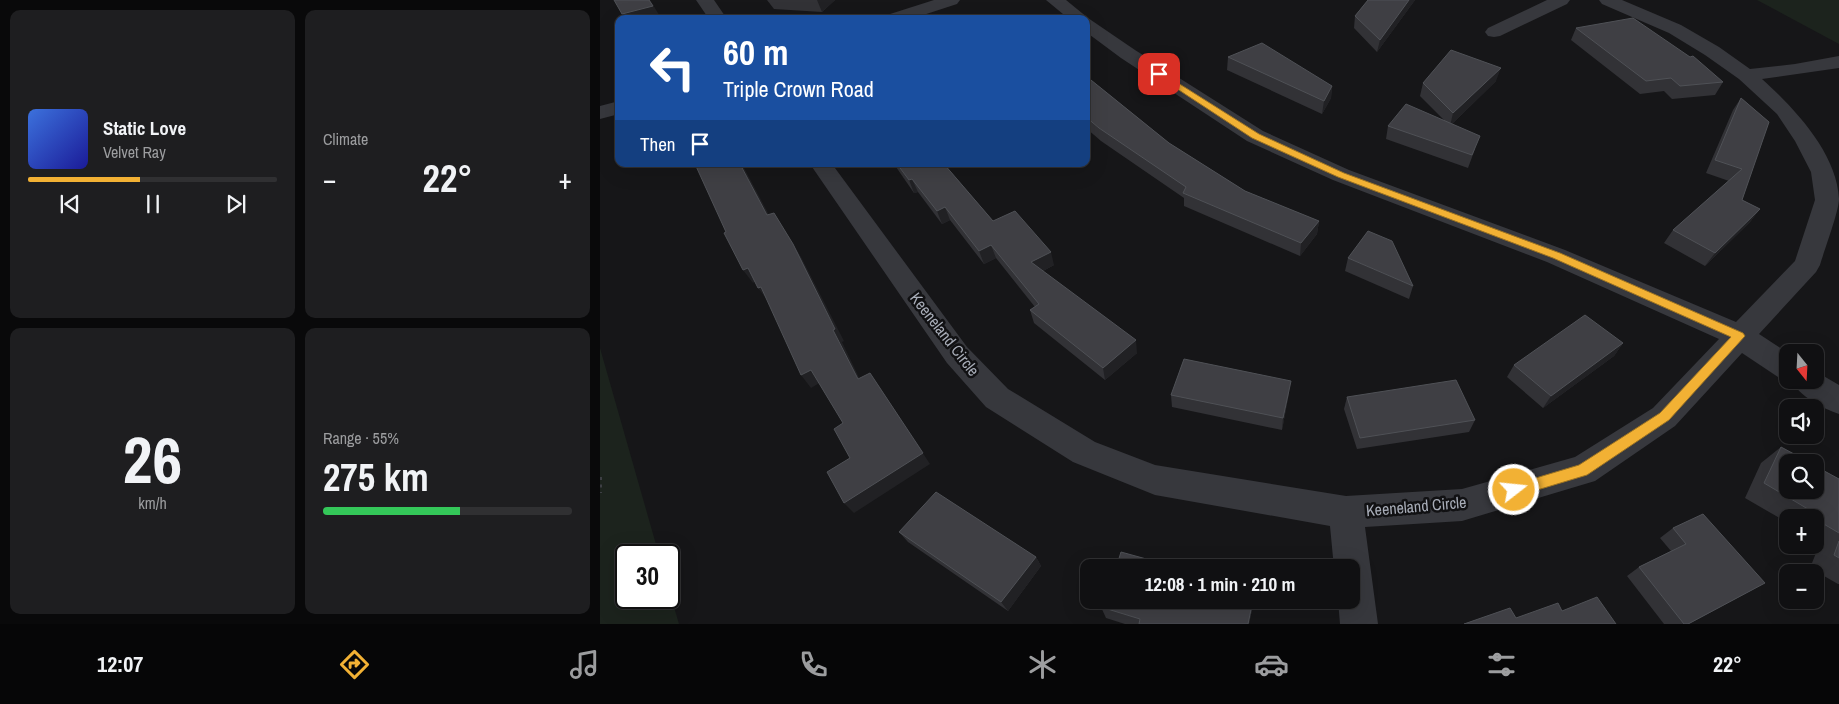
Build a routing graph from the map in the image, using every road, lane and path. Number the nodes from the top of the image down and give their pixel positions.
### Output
1 (705, 0) edge
2 (952, 0) edge
3 (1055, 0) edge
4 (1561, 0) edge
5 (1608, 0) edge
6 (715, 15) edge
7 (905, 15) edge
8 (1075, 15) edge
9 (1090, 26) edge
10 (1494, 32) dead end
11 (1839, 62) edge
12 (1746, 75) junction
13 (615, 108) edge
14 (600, 113) edge
15 (823, 167) edge
16 (1739, 336) junction
17 (1779, 362) edge
18 (1820, 389) edge
19 (1839, 401) edge
20 (600, 477) edge
21 (600, 493) edge
22 (1346, 512) junction
23 (1359, 624) edge

1 - 6 street
2 - 7 street
3 - 8 street
4 - 10 street
5 - 12 street, Keeneland Circle
9 - 16 street
11 - 12 street
12 - 16 street, Keeneland Circle
13 - 14 street
15 - 22 street, Keeneland Circle
16 - 17 street
16 - 22 street, Keeneland Circle
18 - 19 street
20 - 21 path
22 - 23 street

